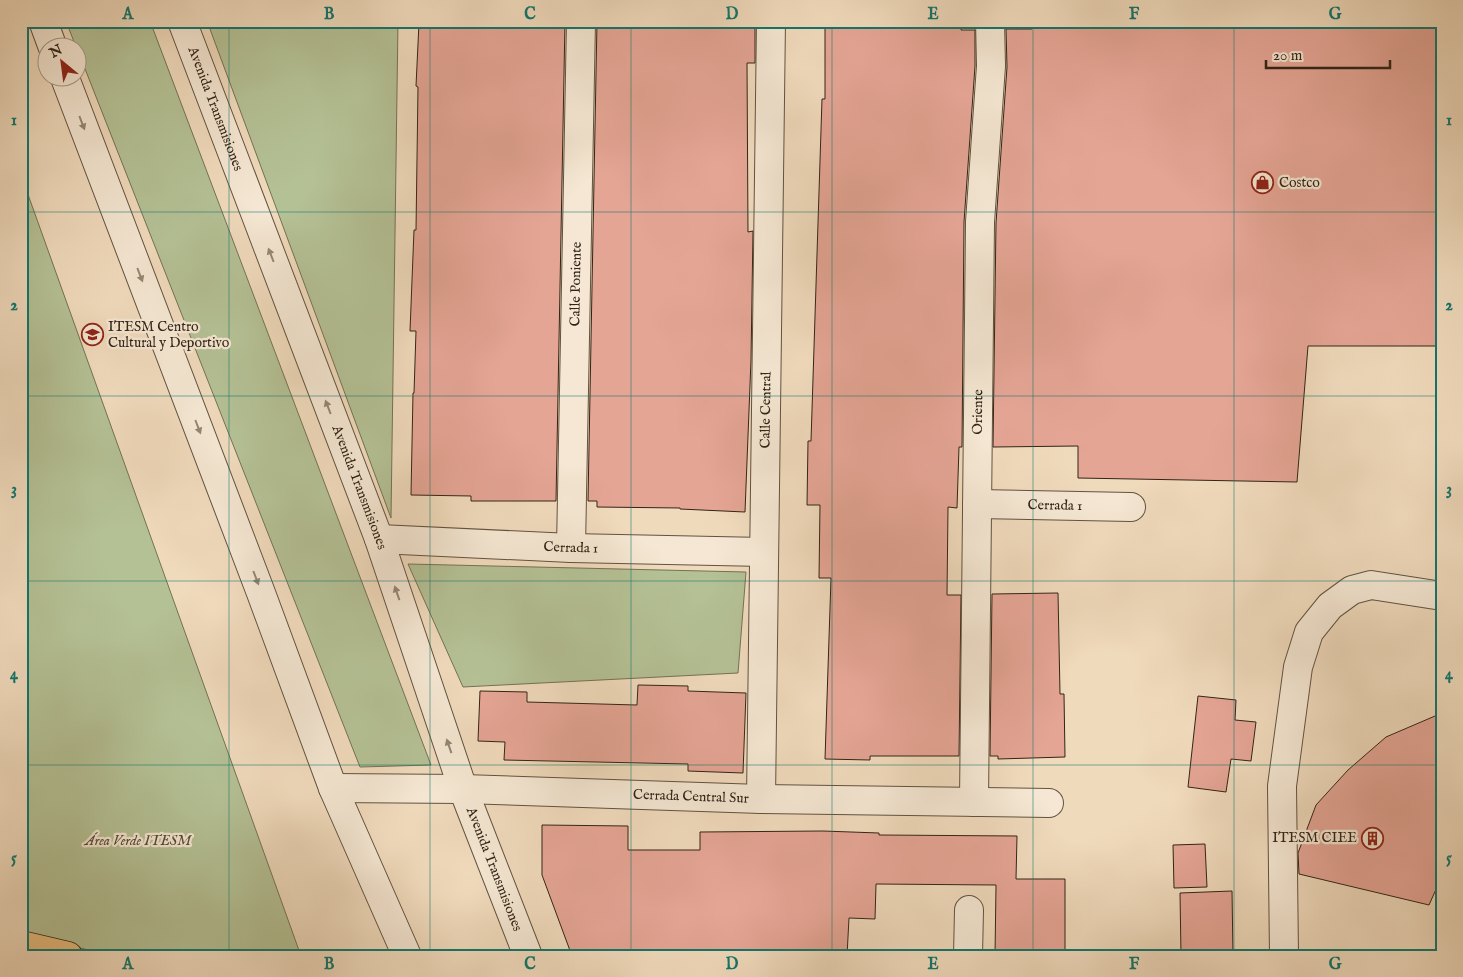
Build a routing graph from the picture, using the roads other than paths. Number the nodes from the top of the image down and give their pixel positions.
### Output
1 (43, 21) edge
2 (182, 21) edge
3 (581, 21) edge
4 (771, 21) edge
5 (990, 21) edge
6 (49, 38) edge
7 (69, 88) edge
8 (977, 504) junction
9 (1131, 507) dead end
10 (378, 539) junction
11 (571, 548) junction
12 (764, 552) junction
13 (1442, 596) edge
14 (333, 788) junction
15 (463, 789) junction
16 (761, 799) junction
17 (974, 802) junction
18 (1049, 803) dead end
19 (969, 910) dead end
20 (21, 945) edge
21 (68, 956) edge
22 (406, 956) edge
23 (528, 956) edge
24 (968, 956) edge
25 (1284, 956) edge

1 - 6 street
10 -> 2 street, Avenida Transmisiones
3 - 11 street, Calle Poniente
4 - 12 street, Calle Central
5 - 8 street, Oriente
7 -> 14 street
8 - 9 street, Cerrada 1
8 - 17 street, Oriente
10 - 11 street, Cerrada 1
15 -> 10 street, Avenida Transmisiones
11 - 12 street, Cerrada 1
12 - 16 street, Calle Central
13 - 25 street
14 - 15 street, Cerrada Central Sur
14 - 22 street
15 - 16 street, Cerrada Central Sur
15 - 23 street, Avenida Transmisiones
16 - 17 street, Cerrada Central Sur
17 - 18 street, Cerrada Central Sur
19 - 24 street
20 - 21 main road

